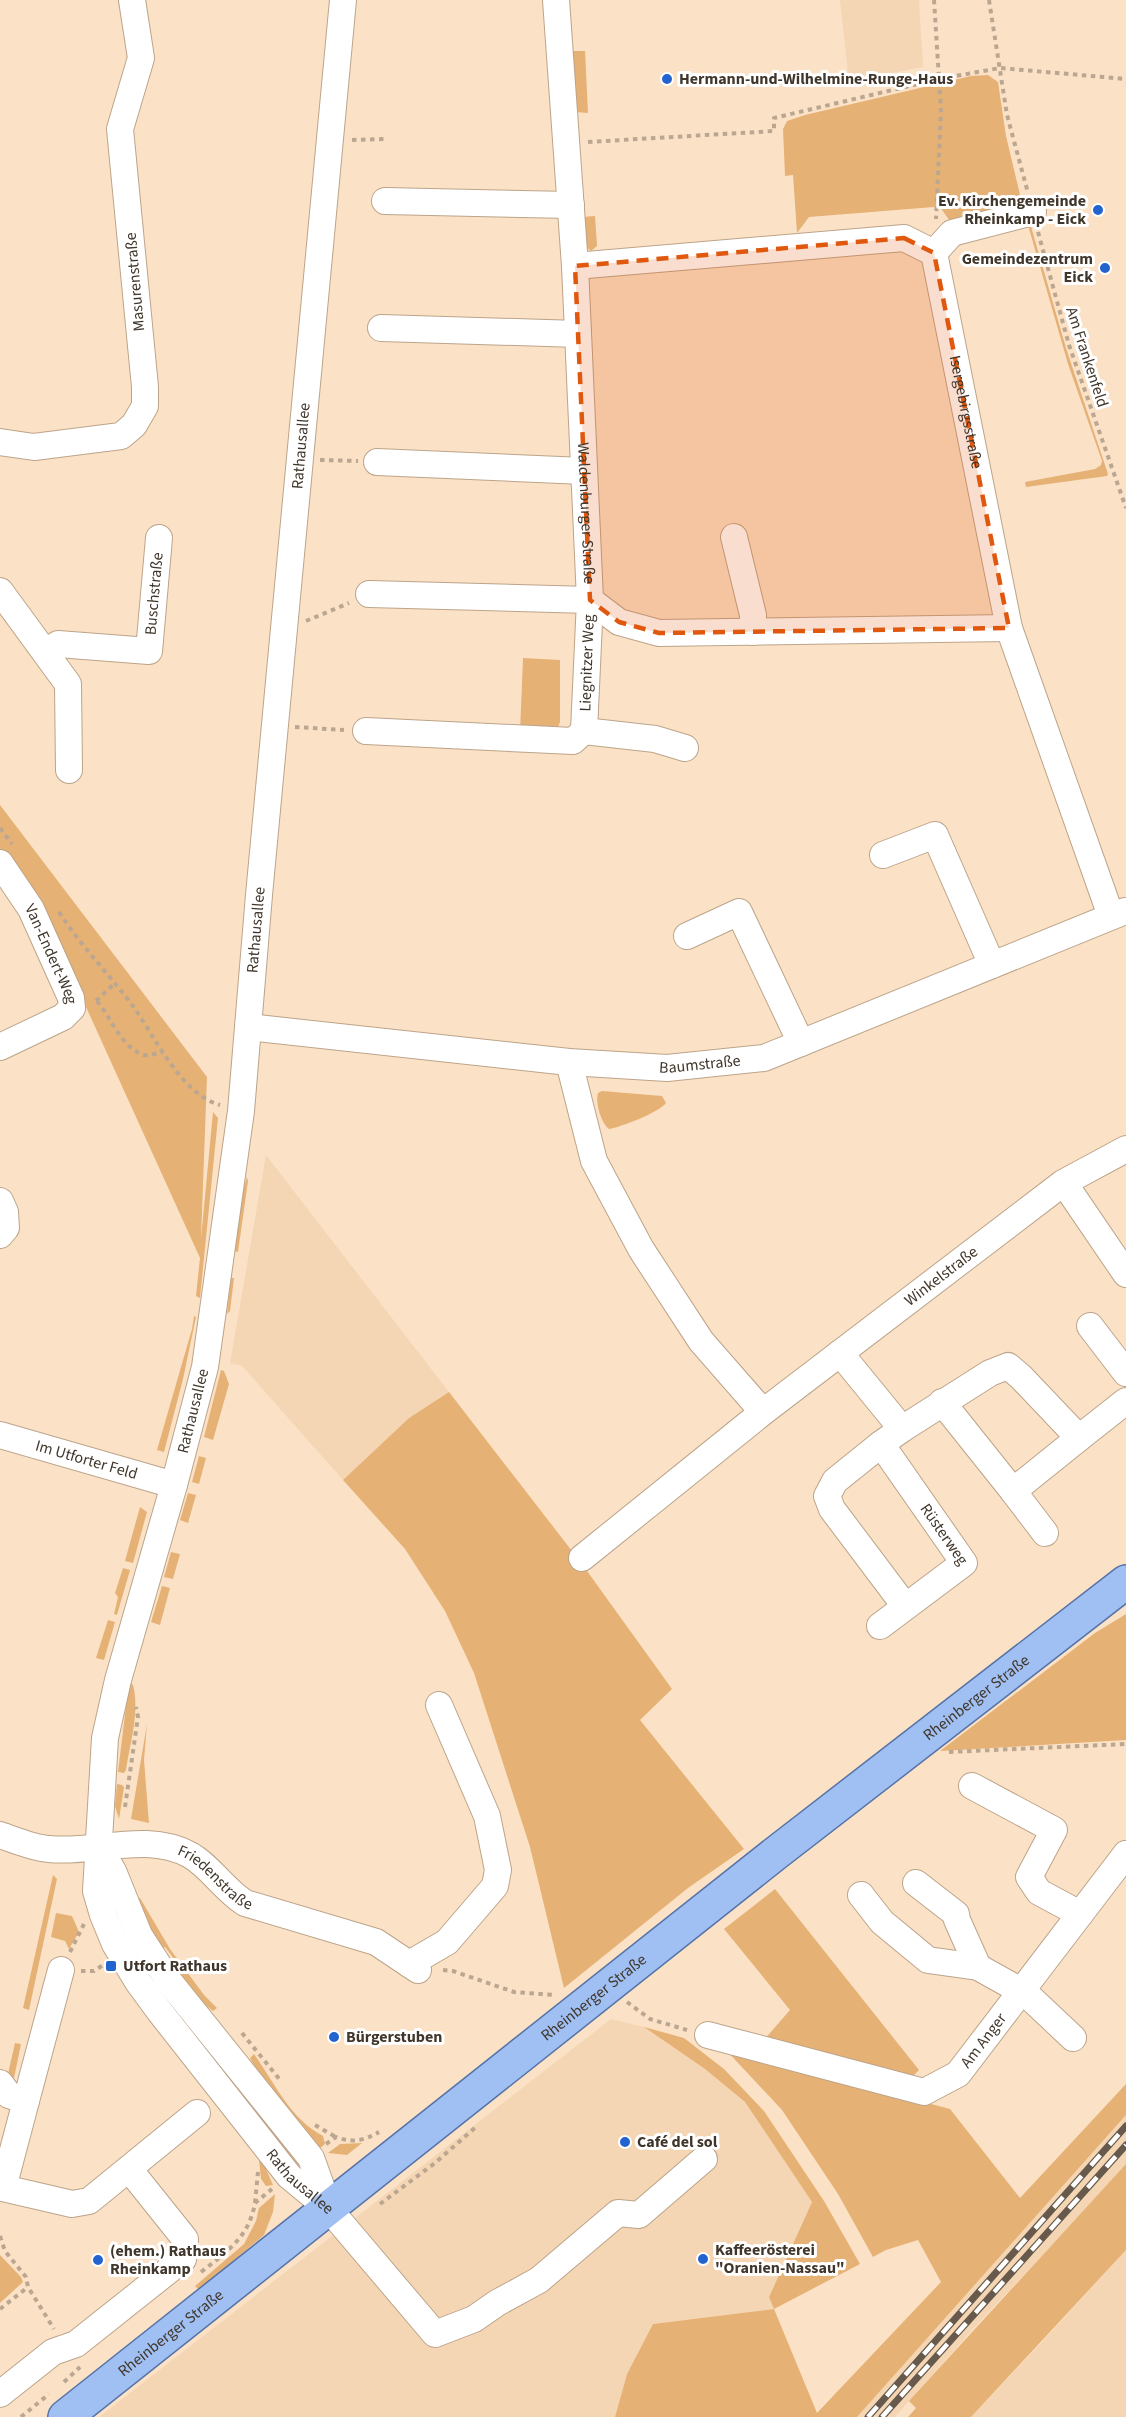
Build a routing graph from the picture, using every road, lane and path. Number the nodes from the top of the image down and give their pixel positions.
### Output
1 (132, 0) edge
2 (343, 0) edge
3 (556, 0) edge
4 (934, 0) edge
5 (989, 0) edge
6 (1000, 68) junction
7 (939, 79) junction
8 (1126, 79) edge
9 (387, 139) dead end
10 (351, 140) dead end
11 (566, 144) junction
12 (385, 201) dead end
13 (571, 205) junction
14 (1033, 212) junction
15 (934, 253) junction
16 (575, 266) junction
17 (381, 328) dead end
18 (578, 334) junction
19 (0, 442) edge
20 (320, 459) dead end
21 (376, 462) joint
22 (584, 471) junction
23 (1126, 508) edge
24 (734, 537) dead end
25 (159, 538) dead end
26 (0, 591) edge
27 (369, 594) joint
28 (590, 600) junction
29 (304, 622) dead end
30 (1009, 628) junction
31 (753, 632) junction
32 (45, 652) junction
33 (294, 727) dead end
34 (366, 731) joint
35 (584, 732) junction
36 (685, 748) dead end
37 (69, 770) dead end
38 (0, 828) edge
39 (883, 855) dead end
40 (8, 856) edge
41 (53, 903) dead end
42 (1119, 914) edge
43 (687, 936) dead end
44 (992, 965) junction
45 (97, 1001) dead end
46 (248, 1027) junction
47 (801, 1043) junction
48 (0, 1047) edge
49 (163, 1052) junction
50 (569, 1062) junction
51 (241, 1111) junction
52 (1126, 1149) edge
53 (1064, 1183) junction
54 (0, 1201) edge
55 (0, 1235) edge
56 (1126, 1274) edge
57 (1090, 1326) dead end
58 (840, 1353) junction
59 (1126, 1373) edge
60 (1126, 1401) edge
61 (942, 1402) junction
62 (763, 1412) junction
63 (902, 1429) junction
64 (0, 1435) edge
65 (1079, 1438) junction
66 (881, 1444) junction
67 (174, 1485) junction
68 (1013, 1491) junction
69 (1045, 1533) dead end
70 (582, 1558) dead end
71 (1126, 1582) edge
72 (905, 1606) junction
73 (880, 1626) dead end
74 (439, 1705) dead end
75 (1126, 1744) edge
76 (940, 1753) dead end
77 (972, 1786) dead end
78 (0, 1835) edge
79 (99, 1847) junction
80 (1126, 1854) edge
81 (916, 1883) dead end
82 (861, 1895) dead end
83 (1080, 1914) junction
84 (84, 1923) dead end
85 (414, 1967) junction
86 (978, 1967) junction
87 (61, 1970) joint
88 (610, 1983) junction
89 (1022, 1990) junction
90 (562, 1996) dead end
91 (708, 2036) joint
92 (1073, 2039) dead end
93 (0, 2083) edge
94 (26, 2101) junction
95 (197, 2113) dead end
96 (479, 2124) dead end
97 (704, 2159) dead end
98 (129, 2169) junction
99 (4, 2172) edge
100 (338, 2219) junction
101 (0, 2236) edge
102 (28, 2287) junction
103 (0, 2309) edge
104 (66, 2346) junction
105 (0, 2394) edge
106 (64, 2417) edge

1 - 19 street, Masurenstraße
2 - 46 street, Rathausallee
3 - 11 street, Waldenburger Straße
4 - 7 path
5 - 6 path, Am Frankenfeld
6 - 7 path
6 - 8 path
6 - 14 path, Am Frankenfeld
7 - 11 path
7 - 15 path
9 - 10 path
11 - 13 street, Waldenburger Straße
12 - 13 street
13 - 16 street, Waldenburger Straße
14 - 15 street
14 - 23 path, Am Frankenfeld
15 - 16 street
15 - 30 street, Isergebirgsstraße
16 - 18 street, Waldenburger Straße
17 - 18 street
18 - 22 street, Waldenburger Straße
20 - 21 path
21 - 22 street
22 - 28 street, Waldenburger Straße
24 - 31 street
25 - 32 street, Buschstraße
26 - 32 street
27 - 28 street
27 - 29 path
28 - 31 street, Waldenburger Straße
28 - 35 street, Liegnitzer Weg
30 - 31 street, Waldenburger Straße
30 - 42 street, Isergebirgsstraße
32 - 37 street
33 - 34 path
34 - 35 street
35 - 36 street, Liegnitzer Weg
38 - 40 path
39 - 44 street
40 - 48 street, Van-Endert-Weg
41 - 49 path
42 - 44 street, Baumstraße
43 - 47 street
44 - 47 street, Baumstraße
45 - 49 path
46 - 50 street, Baumstraße
46 - 51 street, Rathausallee
47 - 50 street, Baumstraße
49 - 51 path
50 - 62 street
51 - 67 street, Rathausallee
52 - 53 street, Winkelstraße
53 - 56 street
53 - 58 street, Winkelstraße
54 - 55 street
57 - 59 street
58 - 62 street, Winkelstraße
58 - 63 street
60 - 65 street
61 - 63 street
61 - 65 street
61 - 68 street
62 - 70 street, Winkelstraße
63 - 66 street
64 - 67 street, Im Utforter Feld
65 - 68 street
66 - 72 street
66 - 72 street, Rüsterweg
67 - 79 street, Rathausallee
68 - 69 street
71 - 88 main road, Rheinberger Straße
72 - 73 street, Rüsterweg
74 - 85 street
75 - 76 path
77 - 83 street
78 - 79 street, Friedenstraße
79 - 85 street, Friedenstraße
79 - 100 street, Rathausallee
80 - 83 street, Am Anger
81 - 86 street
82 - 86 street
83 - 89 street, Am Anger
84 - 87 path
85 - 90 path
86 - 89 street
87 - 94 street
88 - 91 path
88 - 100 main road, Rheinberger Straße
89 - 91 street, Am Anger
89 - 92 street
93 - 94 street
94 - 99 street
95 - 98 street
96 - 100 path
97 - 100 street
98 - 99 street
98 - 104 street
100 - 106 main road, Rheinberger Straße
101 - 102 path
102 - 103 path
102 - 104 path
104 - 105 street

